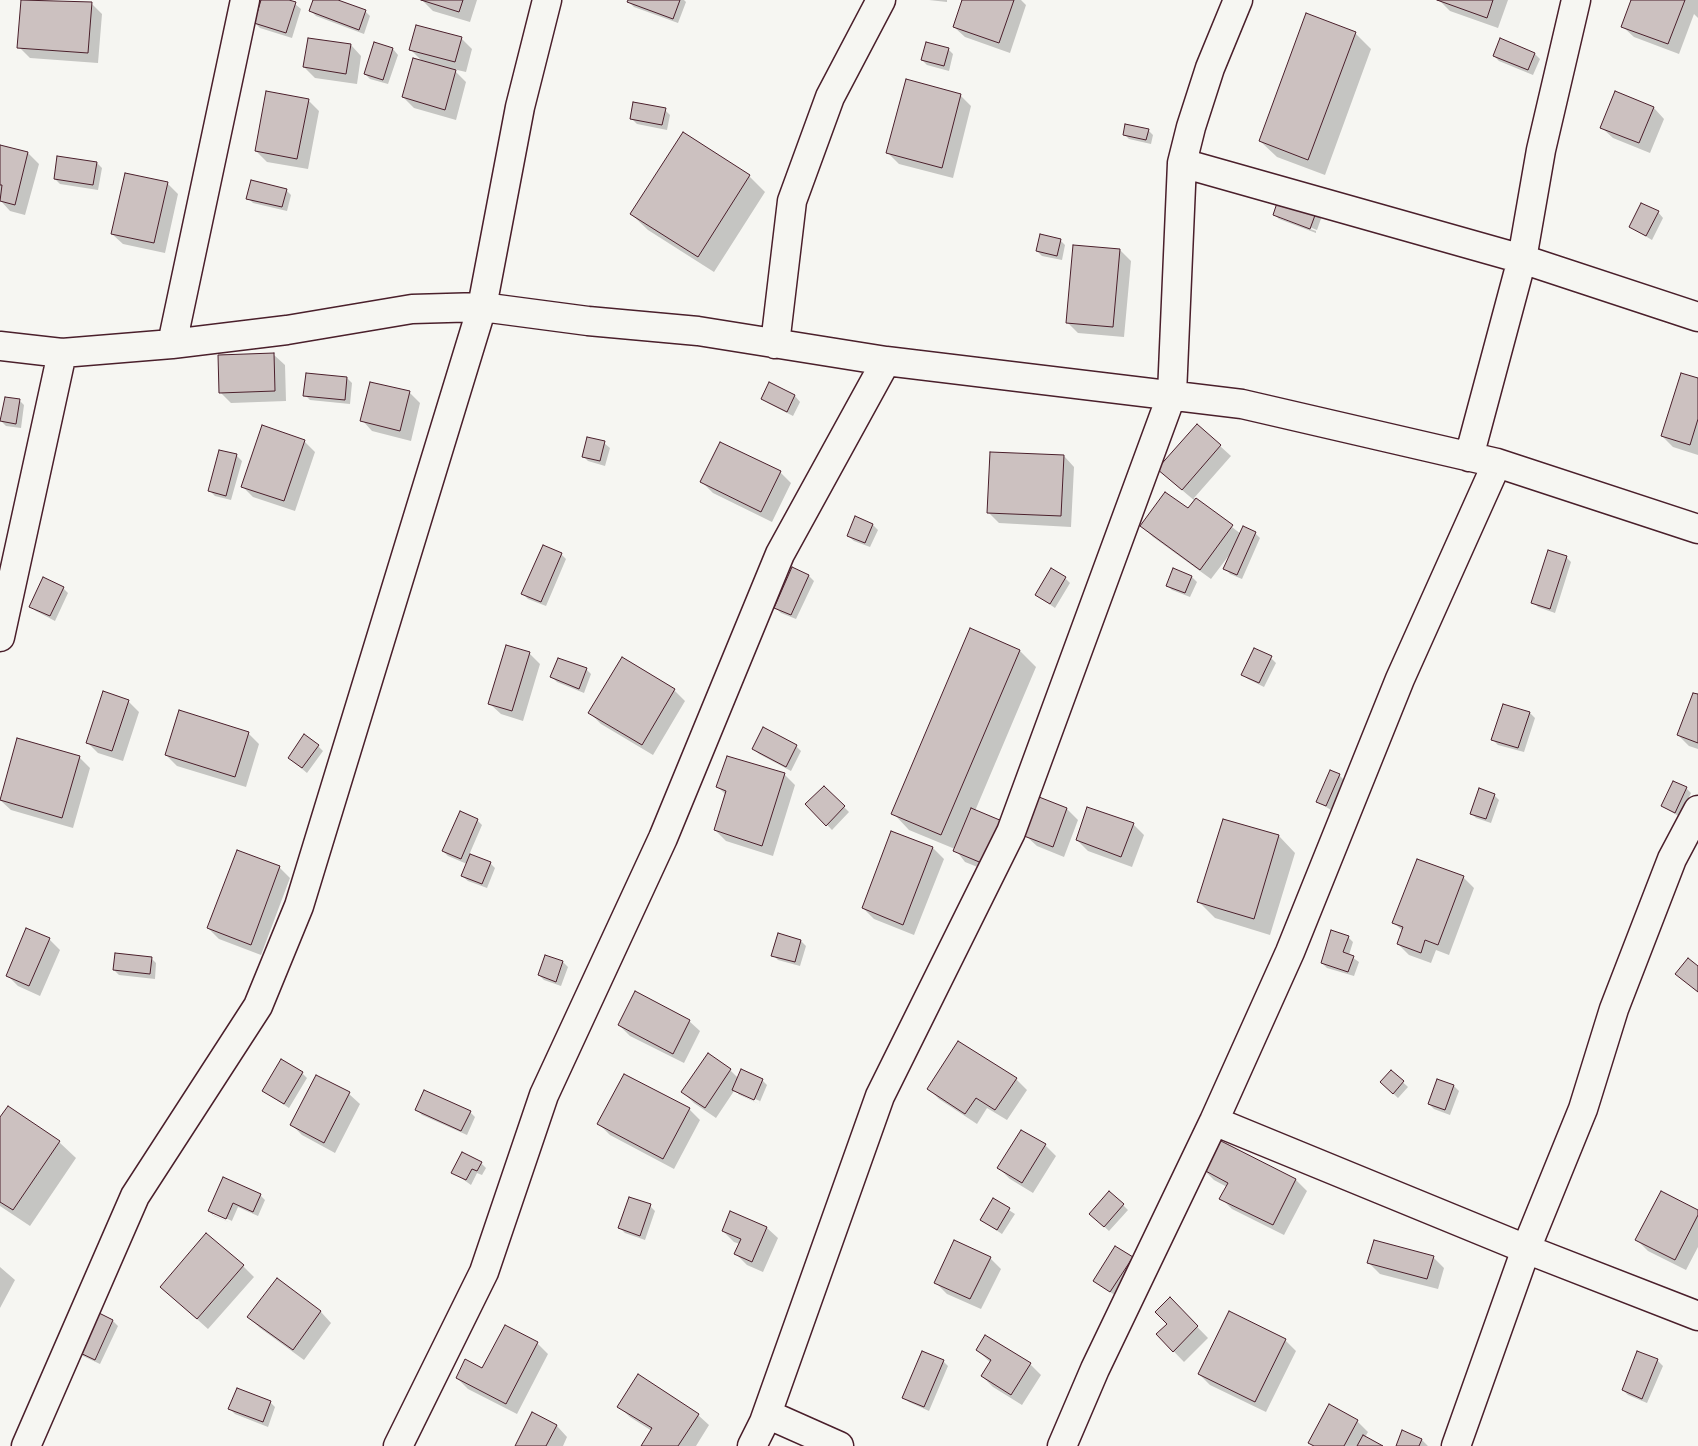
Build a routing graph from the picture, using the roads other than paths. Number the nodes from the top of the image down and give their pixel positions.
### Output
1 (245, 0) edge
2 (547, 0) edge
3 (881, 0) edge
4 (1238, 0) edge
5 (1576, 0) edge
6 (1182, 163) junction
7 (1522, 259) junction
8 (482, 307) junction
9 (1698, 318) edge
10 (172, 344) junction
11 (775, 344) junction
12 (0, 346) edge
13 (62, 352) junction
14 (886, 361) junction
15 (1172, 394) junction
16 (1469, 457) junction
17 (1497, 463) junction
18 (1698, 529) edge
19 (0, 637) edge
20 (1698, 810) edge
21 (1214, 1121) junction
22 (1526, 1249) junction
23 (1698, 1316) edge
24 (767, 1414) junction
25 (26, 1446) edge
26 (398, 1446) edge
27 (752, 1446) edge
28 (839, 1446) edge
29 (1062, 1446) edge
30 (1456, 1446) edge

1 - 10 street
2 - 8 street
3 - 11 street
4 - 6 street
5 - 7 street
6 - 7 street
6 - 15 street
7 - 9 street
7 - 16 street
8 - 10 street
8 - 11 street
8 - 25 street
10 - 13 street
11 - 14 street
12 - 13 street
13 - 19 street
14 - 15 street
14 - 26 street
15 - 16 street
15 - 24 street
16 - 17 street
17 - 18 street
17 - 21 street
20 - 22 street
21 - 22 street
21 - 29 street
22 - 23 street
22 - 30 street
24 - 27 street
24 - 28 street

